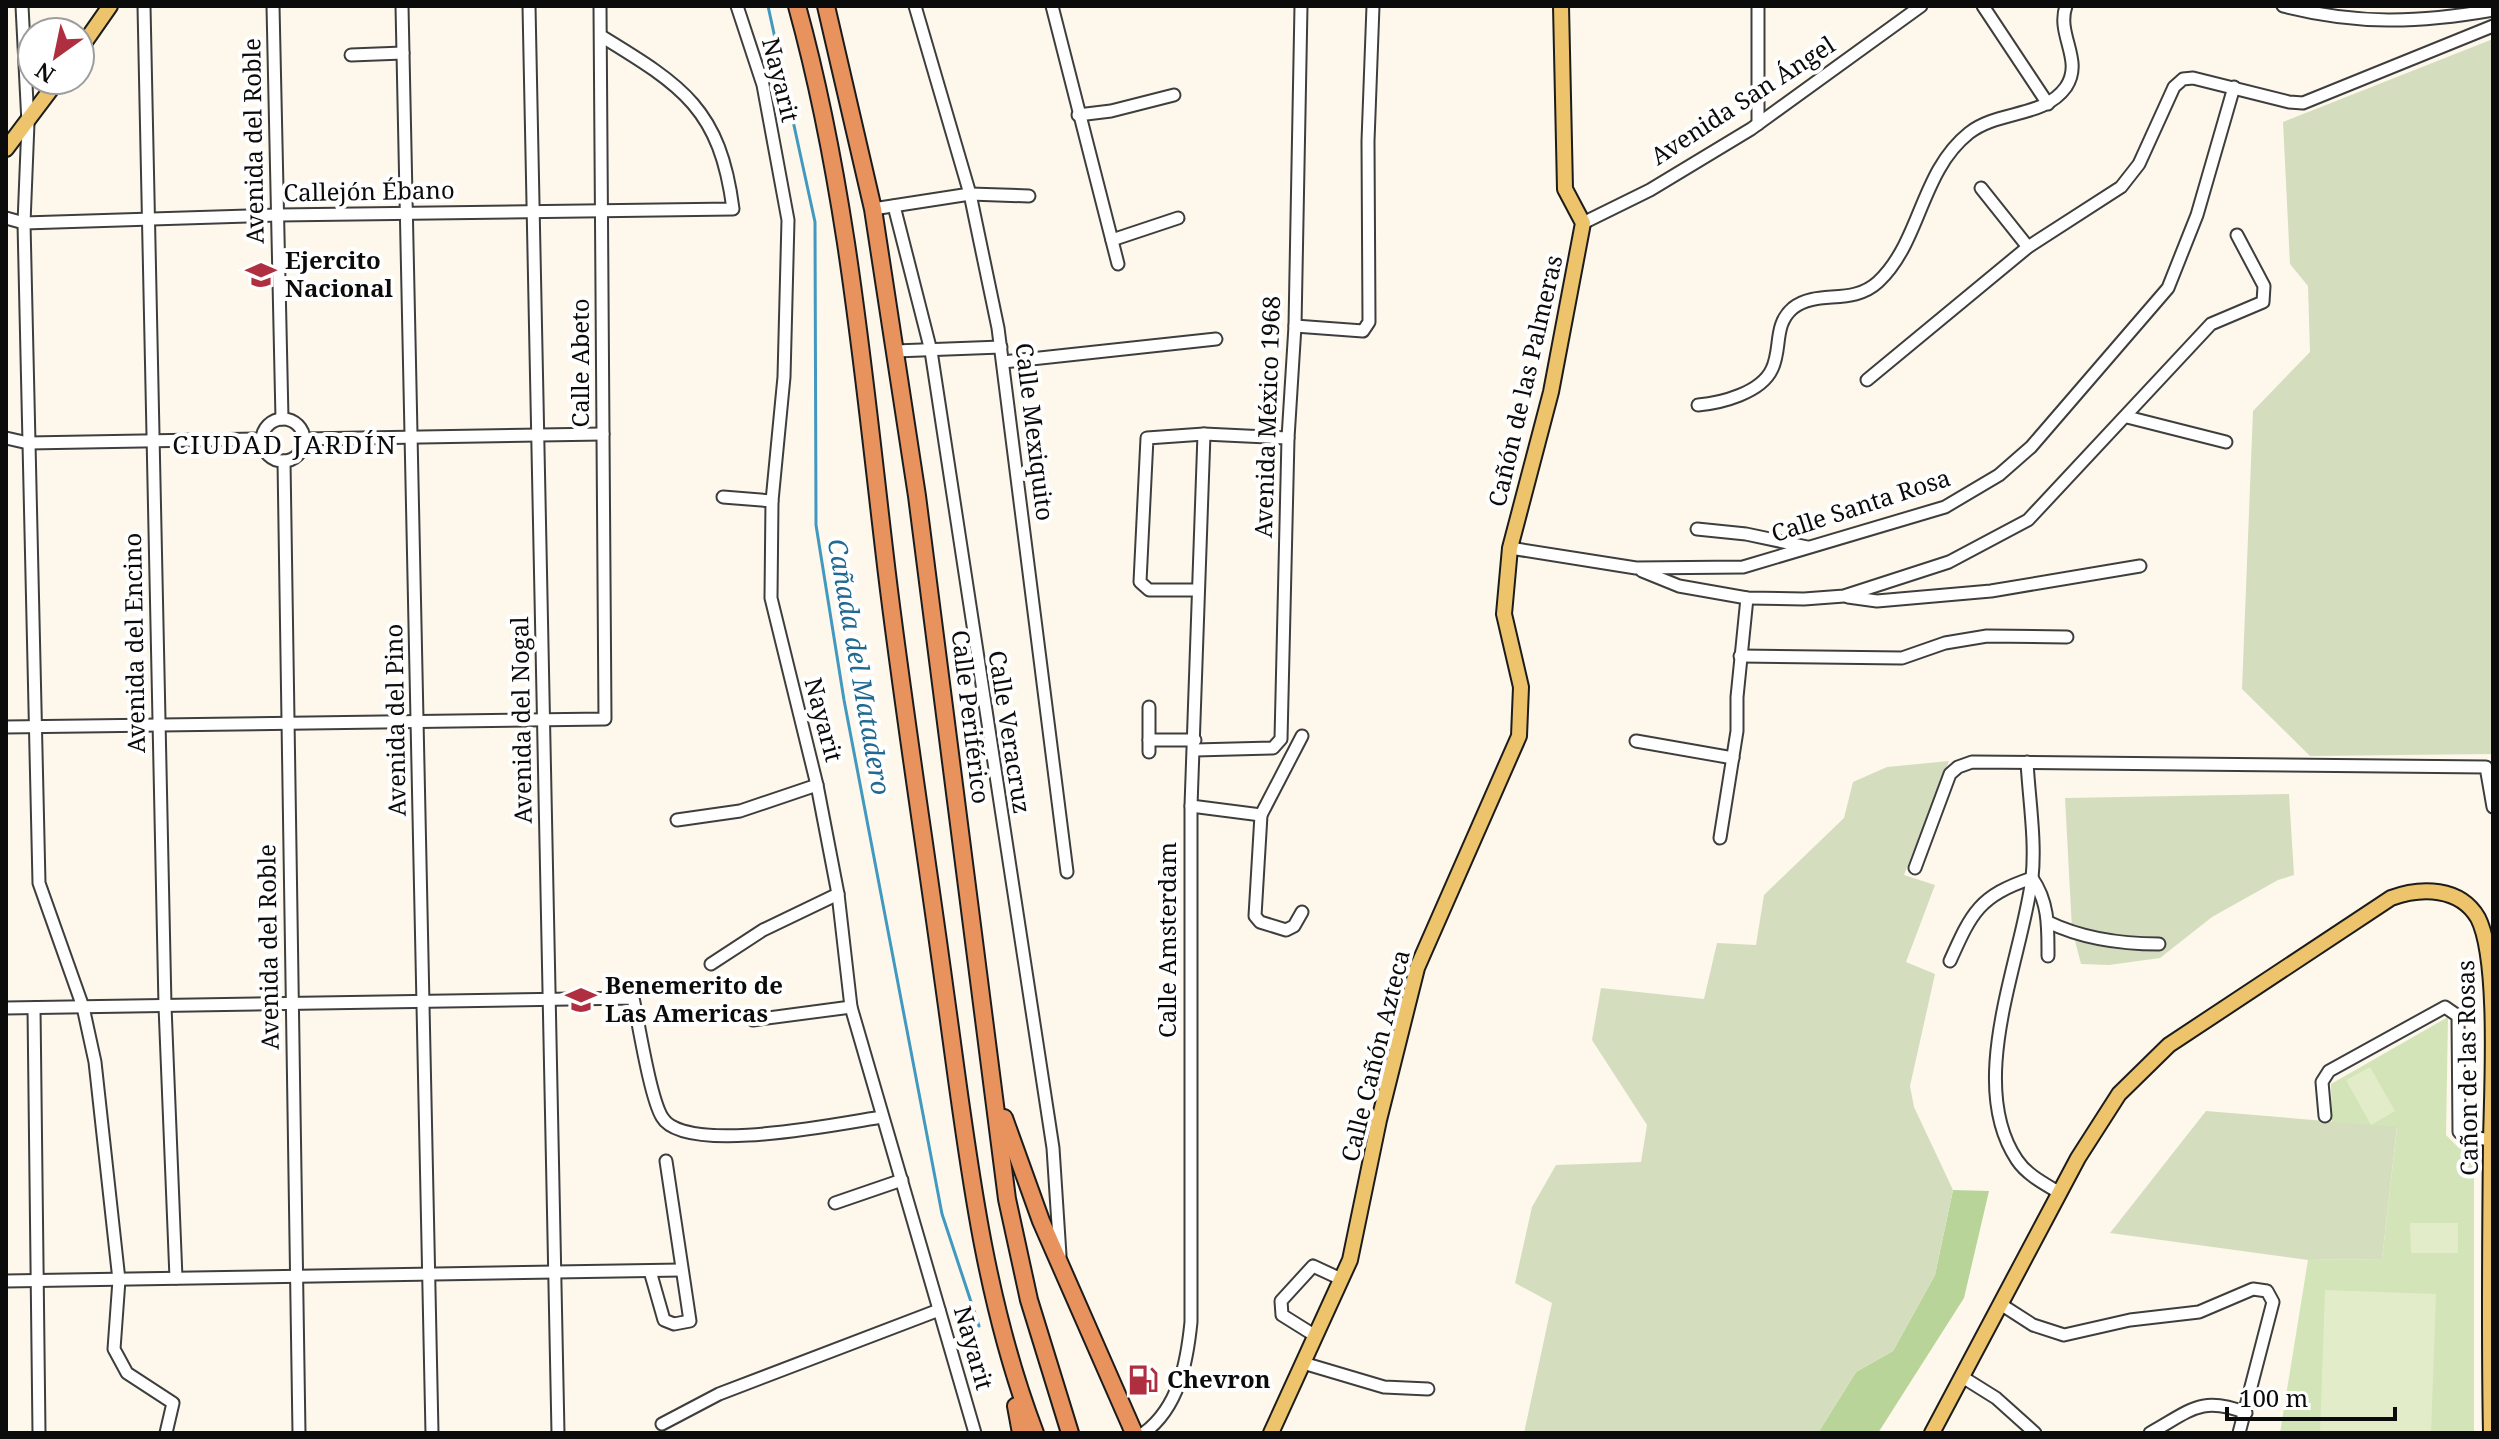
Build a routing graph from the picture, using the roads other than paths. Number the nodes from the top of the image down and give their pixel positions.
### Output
1 (22, 6) edge
2 (110, 6) edge
3 (144, 6) edge
4 (273, 6) edge
5 (402, 6) edge
6 (529, 6) edge
7 (600, 6) edge
8 (737, 6) edge
9 (797, 6) edge
10 (826, 6) edge
11 (915, 6) edge
12 (1052, 6) edge
13 (1301, 6) edge
14 (1373, 6) edge
15 (1561, 6) edge
16 (1758, 6) edge
17 (1921, 6) edge
18 (1983, 6) edge
19 (2066, 6) edge
20 (2283, 6) edge
21 (2493, 10) edge
22 (96, 26) edge
23 (2493, 26) edge
24 (601, 36) junction
25 (403, 53) junction
26 (351, 55) dead end
27 (2234, 87) junction
28 (1174, 95) dead end
29 (47, 96) edge
30 (2048, 104) junction
31 (1078, 115) junction
32 (28, 123) junction
33 (1758, 124) junction
34 (6, 149) edge
35 (1981, 188) dead end
36 (970, 194) junction
37 (1029, 196) dead end
38 (894, 206) junction
39 (873, 209) junction
40 (602, 210) junction
41 (532, 211) junction
42 (407, 213) junction
43 (278, 215) junction
44 (6, 218) edge
45 (1178, 218) dead end
46 (151, 219) junction
47 (24, 223) junction
48 (1583, 223) junction
49 (2237, 235) dead end
50 (1112, 240) junction
51 (2028, 247) junction
52 (1118, 264) dead end
53 (1295, 326) junction
54 (1216, 339) dead end
55 (1001, 347) junction
56 (895, 351) junction
57 (931, 351) junction
58 (1003, 362) junction
59 (1867, 380) dead end
60 (1698, 405) dead end
61 (2127, 417) junction
62 (282, 419) junction
63 (603, 434) junction
64 (1204, 434) junction
65 (537, 437) junction
66 (6, 438) edge
67 (1288, 438) junction
68 (262, 439) junction
69 (303, 439) junction
70 (411, 439) junction
71 (153, 441) junction
72 (2226, 442) dead end
73 (28, 443) junction
74 (284, 461) junction
75 (723, 497) dead end
76 (772, 501) junction
77 (1697, 529) dead end
78 (1807, 547) junction
79 (1510, 548) junction
80 (2140, 566) dead end
81 (1636, 568) junction
82 (1197, 590) junction
83 (1844, 596) junction
84 (1747, 598) junction
85 (2067, 637) dead end
86 (1740, 656) junction
87 (1149, 707) dead end
88 (545, 719) junction
89 (418, 721) junction
90 (288, 724) junction
91 (158, 725) junction
92 (6, 727) edge
93 (35, 727) junction
94 (1302, 736) dead end
95 (1636, 741) dead end
96 (1195, 745) junction
97 (1733, 758) junction
98 (2027, 762) junction
99 (817, 785) junction
100 (1191, 806) junction
101 (2493, 807) edge
102 (1261, 815) junction
103 (677, 820) dead end
104 (1720, 838) dead end
105 (1915, 868) dead end
106 (1067, 872) dead end
107 (2032, 878) junction
108 (838, 894) junction
109 (1302, 912) dead end
110 (2048, 922) junction
111 (2159, 944) dead end
112 (2048, 956) dead end
113 (1950, 961) dead end
114 (711, 964) dead end
115 (548, 1000) junction
116 (424, 1002) junction
117 (292, 1004) junction
118 (165, 1006) junction
119 (83, 1007) junction
120 (851, 1007) junction
121 (6, 1008) edge
122 (34, 1008) junction
123 (753, 1020) dead end
124 (992, 1082) junction
125 (2493, 1093) edge
126 (2325, 1116) dead end
127 (882, 1117) junction
128 (2491, 1140) edge
129 (666, 1161) dead end
130 (902, 1180) junction
131 (2060, 1193) junction
132 (835, 1203) dead end
133 (1060, 1268) junction
134 (681, 1270) junction
135 (650, 1271) junction
136 (554, 1272) junction
137 (429, 1276) junction
138 (296, 1277) junction
139 (176, 1278) junction
140 (1341, 1279) junction
141 (119, 1280) junction
142 (6, 1281) edge
143 (37, 1281) junction
144 (2002, 1305) junction
145 (939, 1310) junction
146 (1314, 1335) junction
147 (1009, 1361) junction
148 (1303, 1363) junction
149 (2491, 1369) edge
150 (1964, 1378) junction
151 (1428, 1389) dead end
152 (2246, 1413) junction
153 (662, 1424) dead end
154 (39, 1433) edge
155 (166, 1433) edge
156 (299, 1433) edge
157 (432, 1433) edge
158 (558, 1433) edge
159 (975, 1433) edge
160 (1021, 1433) edge
161 (1035, 1433) edge
162 (1070, 1433) edge
163 (1134, 1433) edge
164 (1144, 1433) edge
165 (1271, 1433) edge
166 (1932, 1433) edge
167 (2035, 1433) edge
168 (2150, 1433) edge
169 (2239, 1433) edge
170 (2491, 1433) edge

1 - 32 street
2 - 22 main road
3 - 46 street, Avenida del Encino
4 - 43 street, Avenida del Roble
5 - 25 street, Avenida del Pino
6 - 41 street, Avenida del Nogal
7 - 24 street, Calle Abeto
8 - 76 street, Nayarit
9 - 147 highway
10 - 39 highway, Calle Periférico
11 - 36 street, Calle Mexiquito
12 - 31 street
13 - 53 street, Avenida México 1968
14 - 53 street
15 - 48 main road
16 - 33 street
17 - 33 street, Avenida San Ángel
18 - 30 street
19 - 30 street
20 - 21 street
23 - 27 street
24 - 40 street, Calle Abeto
24 - 40 street, Callejón Ébano
25 - 26 street
25 - 42 street, Avenida del Pino
27 - 51 street
27 - 78 street, Calle Santa Rosa
28 - 31 street
29 - 32 main road
30 - 60 street
31 - 50 street
32 - 34 main road
32 - 47 street
33 - 48 street, Avenida San Ángel
35 - 51 street
36 - 37 street
36 - 38 street
36 - 55 street, Calle Mexiquito
38 - 39 street
38 - 57 street, Calle Veracruz
39 - 56 highway, Calle Periférico
40 - 41 street, Callejón Ébano
40 - 63 street, Calle Abeto
41 - 42 street, Callejón Ébano
41 - 65 street, Avenida del Nogal
42 - 43 street, Callejón Ébano
42 - 70 street, Avenida del Pino
43 - 46 street, Callejón Ébano
43 - 62 street, Avenida del Roble
44 - 47 street, Callejón Ébano
45 - 50 street
46 - 47 street, Callejón Ébano
46 - 71 street, Avenida del Encino
47 - 73 street
48 - 79 main road, Cañón de las Palmeras
49 - 61 street
50 - 52 street
51 - 59 street
53 - 67 street, Avenida México 1968
54 - 58 street
55 - 57 street
55 - 58 street, Calle Mexiquito
56 - 57 street
56 - 124 highway, Calle Periférico
57 - 133 street, Calle Veracruz
58 - 106 street, Calle Mexiquito
61 - 72 street
61 - 83 street
62 - 68 street
62 - 69 street
63 - 65 street
63 - 88 street, Calle Abeto
64 - 67 street
64 - 82 street, Calle Amsterdam
64 - 82 street
65 - 70 street
65 - 88 street, Avenida del Nogal
66 - 73 street
67 - 96 street, Avenida México 1968
68 - 71 street
68 - 74 street
69 - 70 street
69 - 74 street
70 - 89 street, Avenida del Pino
71 - 73 street
71 - 91 street, Avenida del Encino
73 - 93 street
74 - 90 street, Avenida del Roble
75 - 76 street
76 - 99 street, Nayarit
77 - 78 street
78 - 81 street, Calle Santa Rosa
79 - 81 street, Calle Santa Rosa
79 - 140 main road, Calle Cañón Azteca
80 - 83 street
81 - 84 street
82 - 96 street, Calle Amsterdam
83 - 84 street
84 - 86 street
85 - 86 street
86 - 97 street
87 - 96 street, Avenida México 1968
88 - 89 street
88 - 115 street, Avenida del Nogal
89 - 90 street
89 - 116 street, Avenida del Pino
90 - 91 street
90 - 117 street, Avenida del Roble
91 - 93 street
91 - 118 street, Avenida del Encino
92 - 93 street
93 - 119 street
94 - 102 street
95 - 97 street
96 - 100 street, Calle Amsterdam
97 - 104 street
98 - 101 street
98 - 105 street
98 - 107 street
99 - 103 street
99 - 108 street, Nayarit
100 - 102 street
100 - 164 street, Calle Amsterdam
102 - 109 street
107 - 110 street
107 - 113 street
107 - 131 street
108 - 114 street
108 - 120 street, Nayarit
110 - 111 street
110 - 112 street
115 - 116 street
115 - 127 street
115 - 136 street, Avenida del Nogal
116 - 117 street
116 - 137 street, Avenida del Pino
117 - 118 street
117 - 138 street, Avenida del Roble
118 - 119 street
118 - 139 street, Avenida del Encino
119 - 122 street
119 - 141 street
120 - 123 street
120 - 127 street, Nayarit
121 - 122 street
122 - 143 street
124 - 133 highway
124 - 162 highway, Calle Periférico
125 - 128 main road, Cañon de las Rosas
125 - 131 main road, Cañon de las Rosas
126 - 128 street
127 - 130 street, Nayarit
128 - 149 main road, Cañon de las Rosas
129 - 134 street
130 - 132 street
130 - 145 street, Nayarit
131 - 144 main road, Cañon de las Rosas
133 - 163 highway
134 - 135 street
134 - 135 street
135 - 136 street
136 - 137 street
136 - 158 street, Avenida del Nogal
137 - 138 street
137 - 157 street, Avenida del Pino
138 - 139 street
138 - 156 street, Avenida del Roble
139 - 141 street
140 - 146 main road, Calle Cañón Azteca
140 - 146 street
141 - 143 street
141 - 155 street
142 - 143 street
143 - 154 street
144 - 150 main road, Cañon de las Rosas
144 - 152 street
145 - 153 street
145 - 159 street, Nayarit
146 - 148 main road, Calle Cañón Azteca
147 - 160 highway
147 - 161 highway
148 - 151 street
148 - 165 main road, Calle Cañón Azteca
149 - 170 main road, Cañon de las Rosas
150 - 166 main road, Cañon de las Rosas
150 - 167 street
152 - 168 street
152 - 169 street

